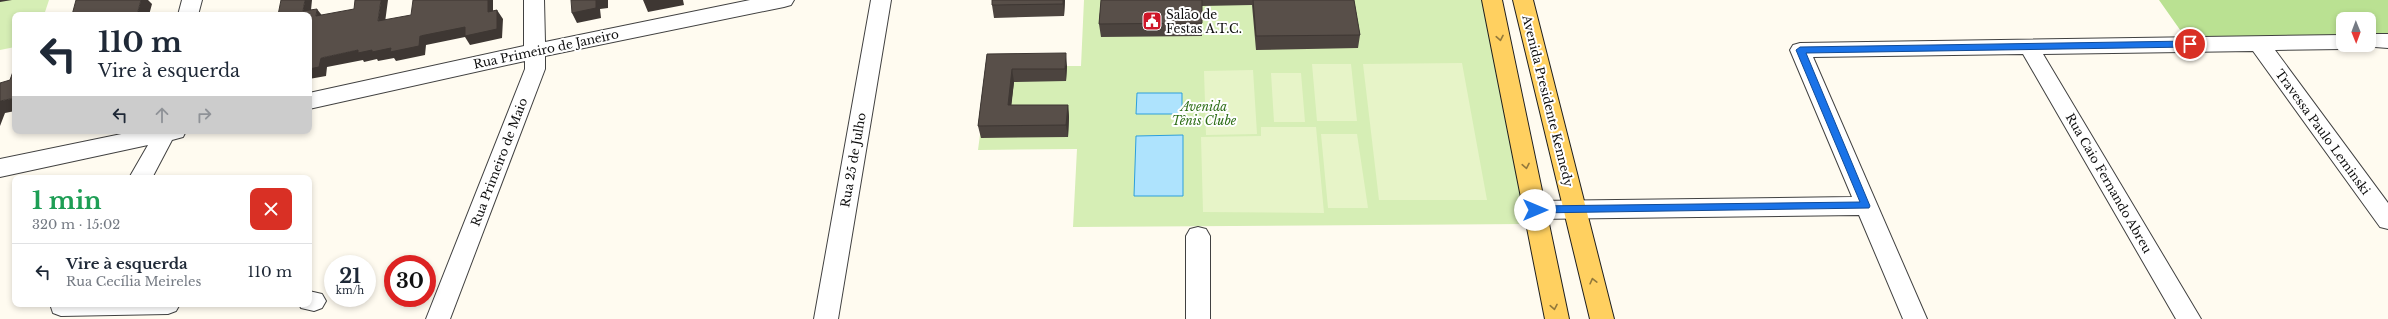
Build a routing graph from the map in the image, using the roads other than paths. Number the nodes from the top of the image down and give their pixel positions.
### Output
1 (192, 0) edge
2 (534, 0) edge
3 (784, 0) edge
4 (881, 0) edge
5 (1492, 0) edge
6 (1523, 0) edge
7 (189, 12) edge
8 (2376, 41) edge
9 (2388, 41) edge
10 (2336, 42) edge
11 (2258, 43) junction
12 (2029, 47) junction
13 (534, 51) junction
14 (312, 100) edge
15 (159, 134) edge
16 (167, 134) edge
17 (0, 168) edge
18 (142, 175) edge
19 (1866, 206) junction
20 (1535, 210) junction
21 (1575, 210) junction
22 (2388, 220) edge
23 (1198, 236) dead end
24 (114, 307) edge
25 (59, 310) edge
26 (438, 319) edge
27 (826, 319) edge
28 (1198, 319) edge
29 (1557, 319) edge
30 (1602, 319) edge
31 (1916, 319) edge
32 (2189, 319) edge

1 - 7 street
2 - 13 street, Rua Primeiro de Maio
3 - 13 street, Rua Primeiro de Janeiro
4 - 27 street, Rua 25 de Julho
5 -> 20 main road
6 - 21 main road, Avenida Presidente Kennedy
8 - 9 street
10 - 11 street
11 - 12 street
11 - 22 street, Travessa Paulo Leminski
12 - 19 street
12 - 32 street, Rua Caio Fernando Abreu
13 - 14 street, Rua Primeiro de Janeiro
13 - 26 street, Rua Primeiro de Maio
15 - 17 street
16 - 18 street
19 - 21 street
19 - 31 street
20 - 21 street
20 -> 29 main road
30 -> 21 main road, Avenida Presidente Kennedy
23 - 28 street
24 - 25 street

